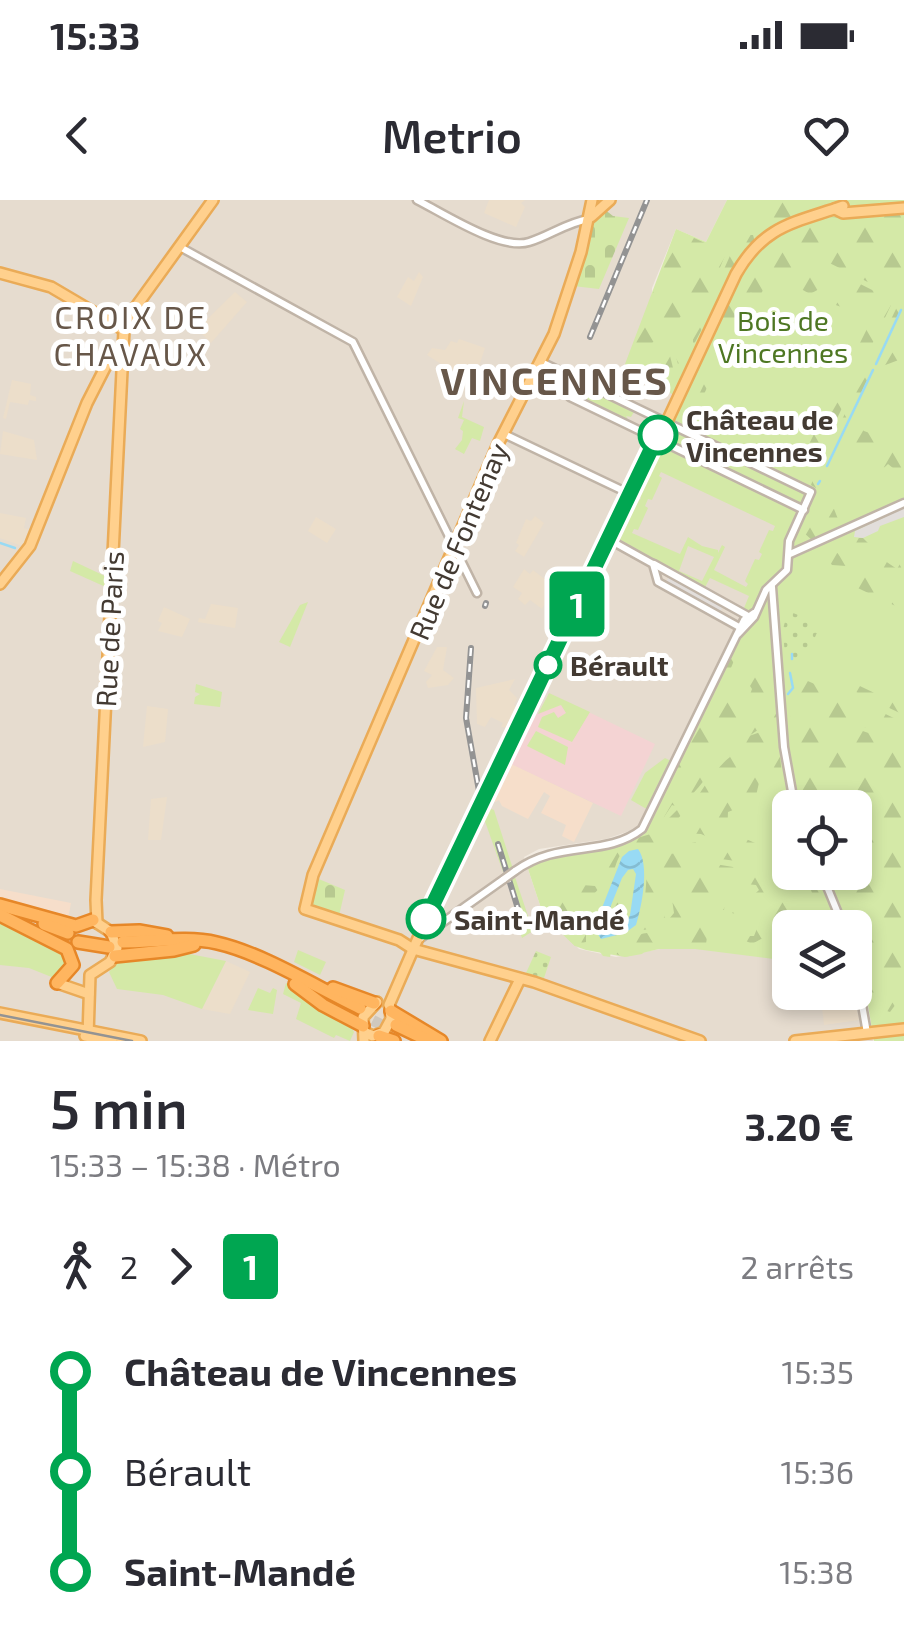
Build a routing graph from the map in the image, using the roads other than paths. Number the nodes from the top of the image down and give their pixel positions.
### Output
1 (213, 200) edge
2 (417, 200) edge
3 (592, 200) edge
4 (610, 200) edge
5 (904, 208) edge
6 (837, 210) edge
7 (586, 221) junction
8 (180, 247) junction
9 (0, 272) edge
10 (100, 314) junction
11 (124, 330) junction
12 (122, 354) junction
13 (540, 362) junction
14 (578, 379) junction
15 (666, 421) junction
16 (504, 434) junction
17 (657, 439) junction
18 (630, 494) junction
19 (904, 503) edge
20 (804, 510) junction
21 (608, 539) junction
22 (454, 546) junction
23 (790, 554) junction
24 (656, 568) junction
25 (0, 584) edge
26 (772, 587) junction
27 (477, 594) dead end
28 (751, 616) junction
29 (738, 634) junction
30 (792, 790) edge
31 (0, 910) edge
32 (95, 922) junction
33 (417, 939) junction
34 (189, 942) junction
35 (115, 944) junction
36 (282, 970) junction
37 (520, 979) junction
38 (57, 983) joint
39 (89, 994) junction
40 (384, 1005) junction
41 (862, 1010) edge
42 (0, 1016) edge
43 (366, 1029) edge
44 (904, 1029) edge
45 (395, 1032) edge
46 (89, 1034) edge
47 (867, 1037) edge
48 (492, 1039) edge
49 (112, 1041) edge
50 (141, 1041) edge
51 (415, 1041) edge
52 (428, 1041) edge
53 (441, 1041) edge
54 (700, 1041) edge
55 (795, 1041) edge

1 - 8 main road, Rue de Paris
2 - 7 street
3 - 7 main road, Rue de Fontenay
4 - 7 main road
5 - 6 main road
6 - 15 main road
7 - 13 main road, Rue de Fontenay
8 - 11 main road, Rue de Paris
8 - 22 street
9 - 10 main road
9 - 10 main road
10 - 11 main road
11 - 12 main road, Rue de Paris
12 - 25 main road
12 - 32 main road, Rue de Paris
13 - 14 street
13 - 16 main road, Rue de Fontenay
14 - 15 street
14 - 17 street
15 - 17 main road
15 - 20 street
16 - 18 street
16 - 22 main road, Rue de Fontenay
17 - 18 main road
17 - 20 street
18 - 21 main road
19 - 23 street
20 - 23 street
21 - 24 street
21 - 33 main road
22 - 27 street
22 - 33 main road, Rue de Fontenay
23 - 26 street
24 - 28 street
24 - 29 street
26 - 28 street
26 - 30 street
28 - 29 street
29 - 33 street, bridge
31 - 32 highway
31 - 35 highway
31 - 38 highway
32 - 35 main road
33 - 37 main road
33 - 40 main road
34 - 35 highway
34 - 35 highway
34 - 36 highway
34 - 43 highway
35 - 39 main road
36 - 40 highway
36 - 43 highway
37 - 48 main road
37 - 54 main road
38 - 39 main road
39 - 46 main road
40 - 43 main road
40 - 43 main road
40 - 53 highway
41 - 47 street
42 - 46 main road
43 - 45 highway
44 - 47 main road
45 - 51 highway
45 - 52 highway
46 - 49 main road
46 - 50 main road
47 - 55 main road

